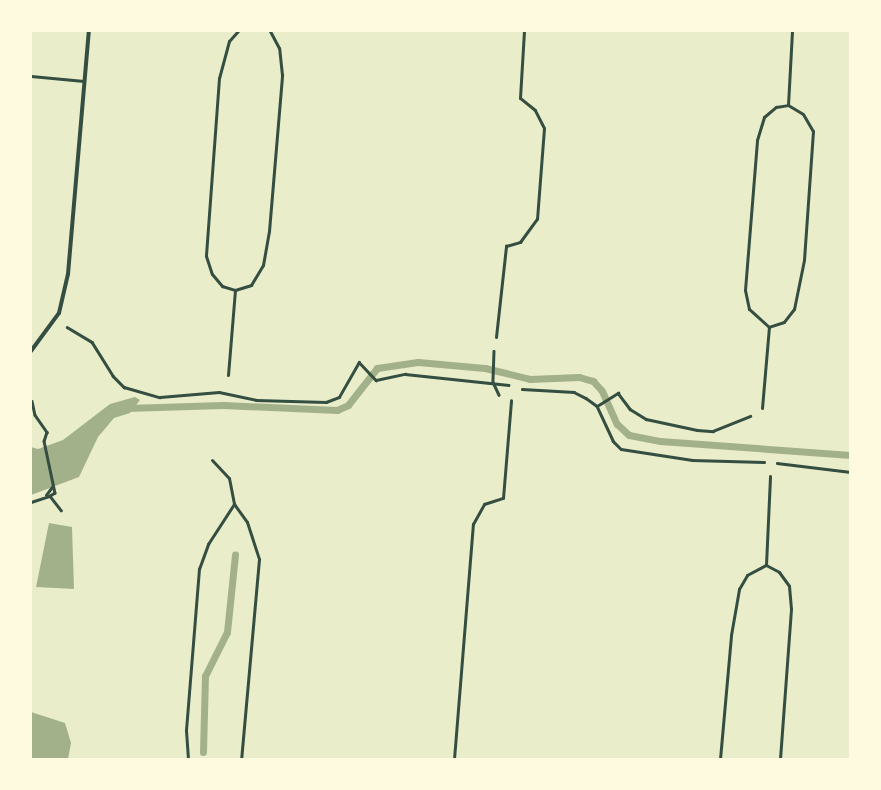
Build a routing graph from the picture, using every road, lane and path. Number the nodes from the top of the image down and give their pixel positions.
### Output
1 (89, 31) edge
2 (238, 31) edge
3 (270, 31) edge
4 (524, 31) edge
5 (792, 31) edge
6 (31, 76) edge
7 (84, 81) junction
8 (788, 105) junction
9 (235, 290) junction
10 (55, 320) junction
11 (769, 327) junction
12 (496, 337) dead end
13 (31, 351) edge
14 (494, 358) dead end
15 (228, 375) dead end
16 (493, 382) junction
17 (32, 400) edge
18 (511, 400) dead end
19 (597, 406) junction
20 (762, 408) joint
21 (212, 460) dead end
22 (850, 472) edge
23 (770, 476) dead end
24 (53, 486) junction
25 (46, 496) junction
26 (50, 496) junction
27 (31, 502) edge
28 (234, 504) junction
29 (62, 510) dead end
30 (766, 565) junction
31 (188, 759) edge
32 (241, 759) edge
33 (454, 759) edge
34 (720, 759) edge
35 (780, 759) edge

1 - 7 street
2 - 9 lane
3 - 9 lane
4 - 12 lane
5 - 8 lane
6 - 7 lane
7 - 10 street
8 - 11 lane
8 - 11 lane
9 - 15 lane
10 - 13 street
10 - 16 path
11 - 20 lane
14 - 16 path
16 - 19 path
17 - 24 path
18 - 33 lane
19 - 20 path
19 - 22 path
21 - 28 lane
23 - 30 lane
24 - 25 path
24 - 26 path
25 - 26 path
25 - 27 path
26 - 29 path
28 - 31 lane
28 - 32 lane
30 - 34 lane
30 - 35 lane

